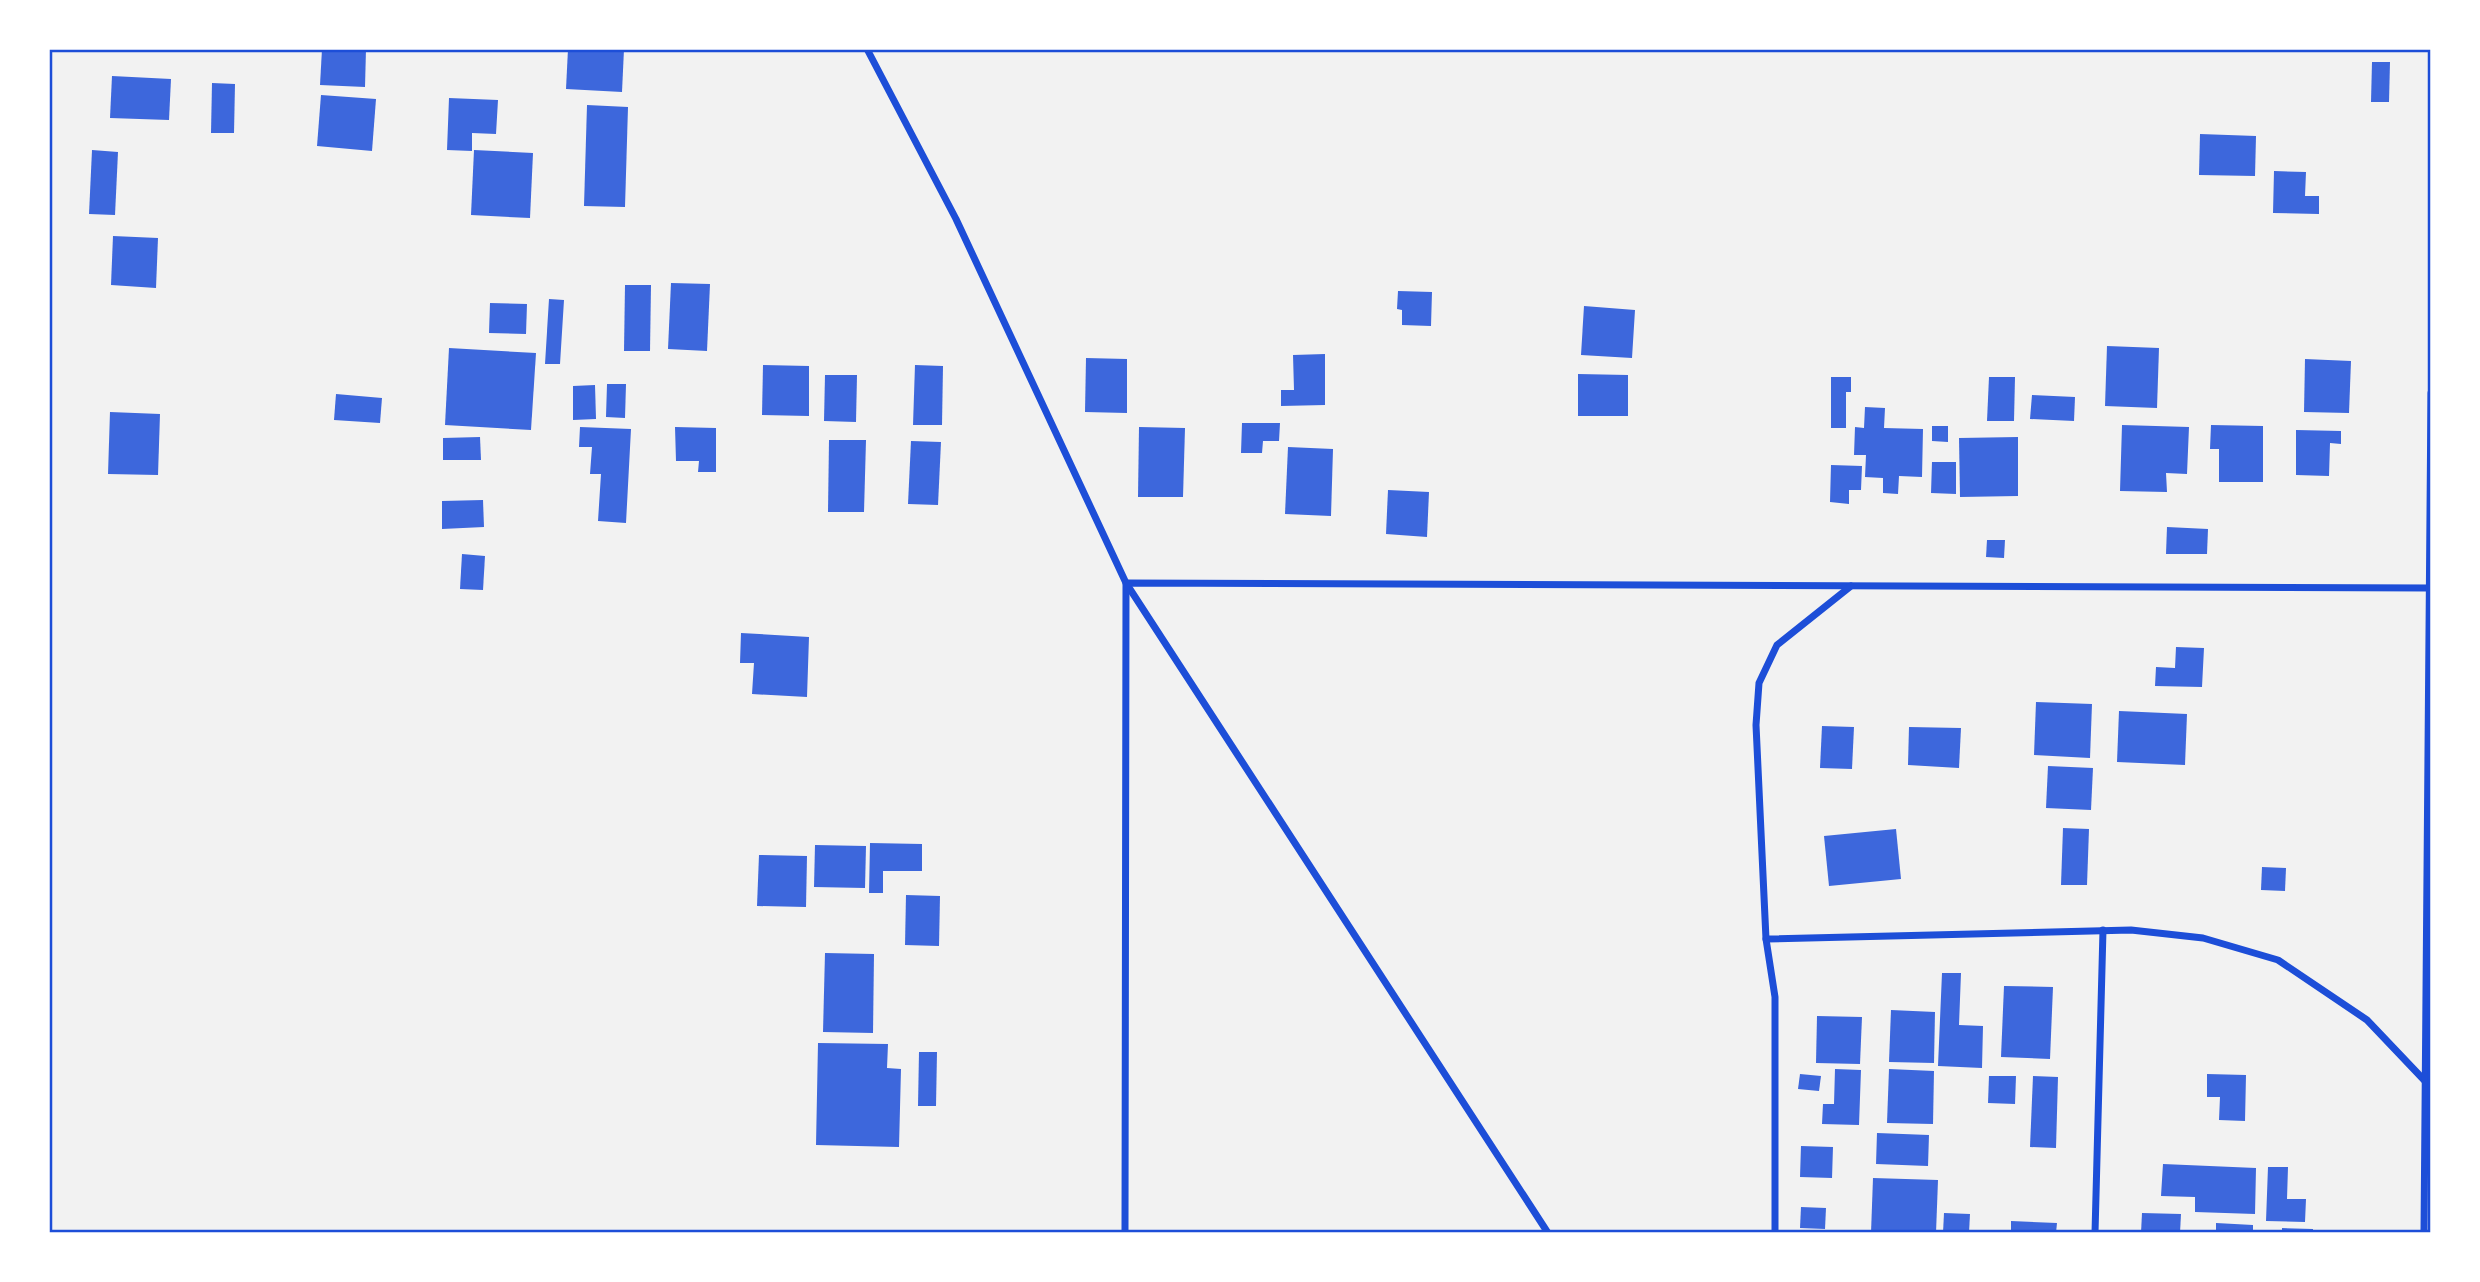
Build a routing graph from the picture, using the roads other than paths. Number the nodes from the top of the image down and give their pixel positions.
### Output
1 (867, 49) edge
2 (2431, 393) edge
3 (1126, 583) junction
4 (1852, 585) junction
5 (2430, 588) edge
6 (2103, 930) junction
7 (1766, 939) junction
8 (2426, 1082) junction
9 (1125, 1233) edge
10 (1548, 1233) edge
11 (1775, 1233) edge
12 (2095, 1233) edge
13 (2424, 1233) edge

1 - 3 street
2 - 5 street
3 - 4 street
3 - 9 street
3 - 10 street
4 - 5 street
4 - 7 street
5 - 8 street
6 - 7 street
6 - 8 street
6 - 12 street
7 - 11 street
8 - 13 street

